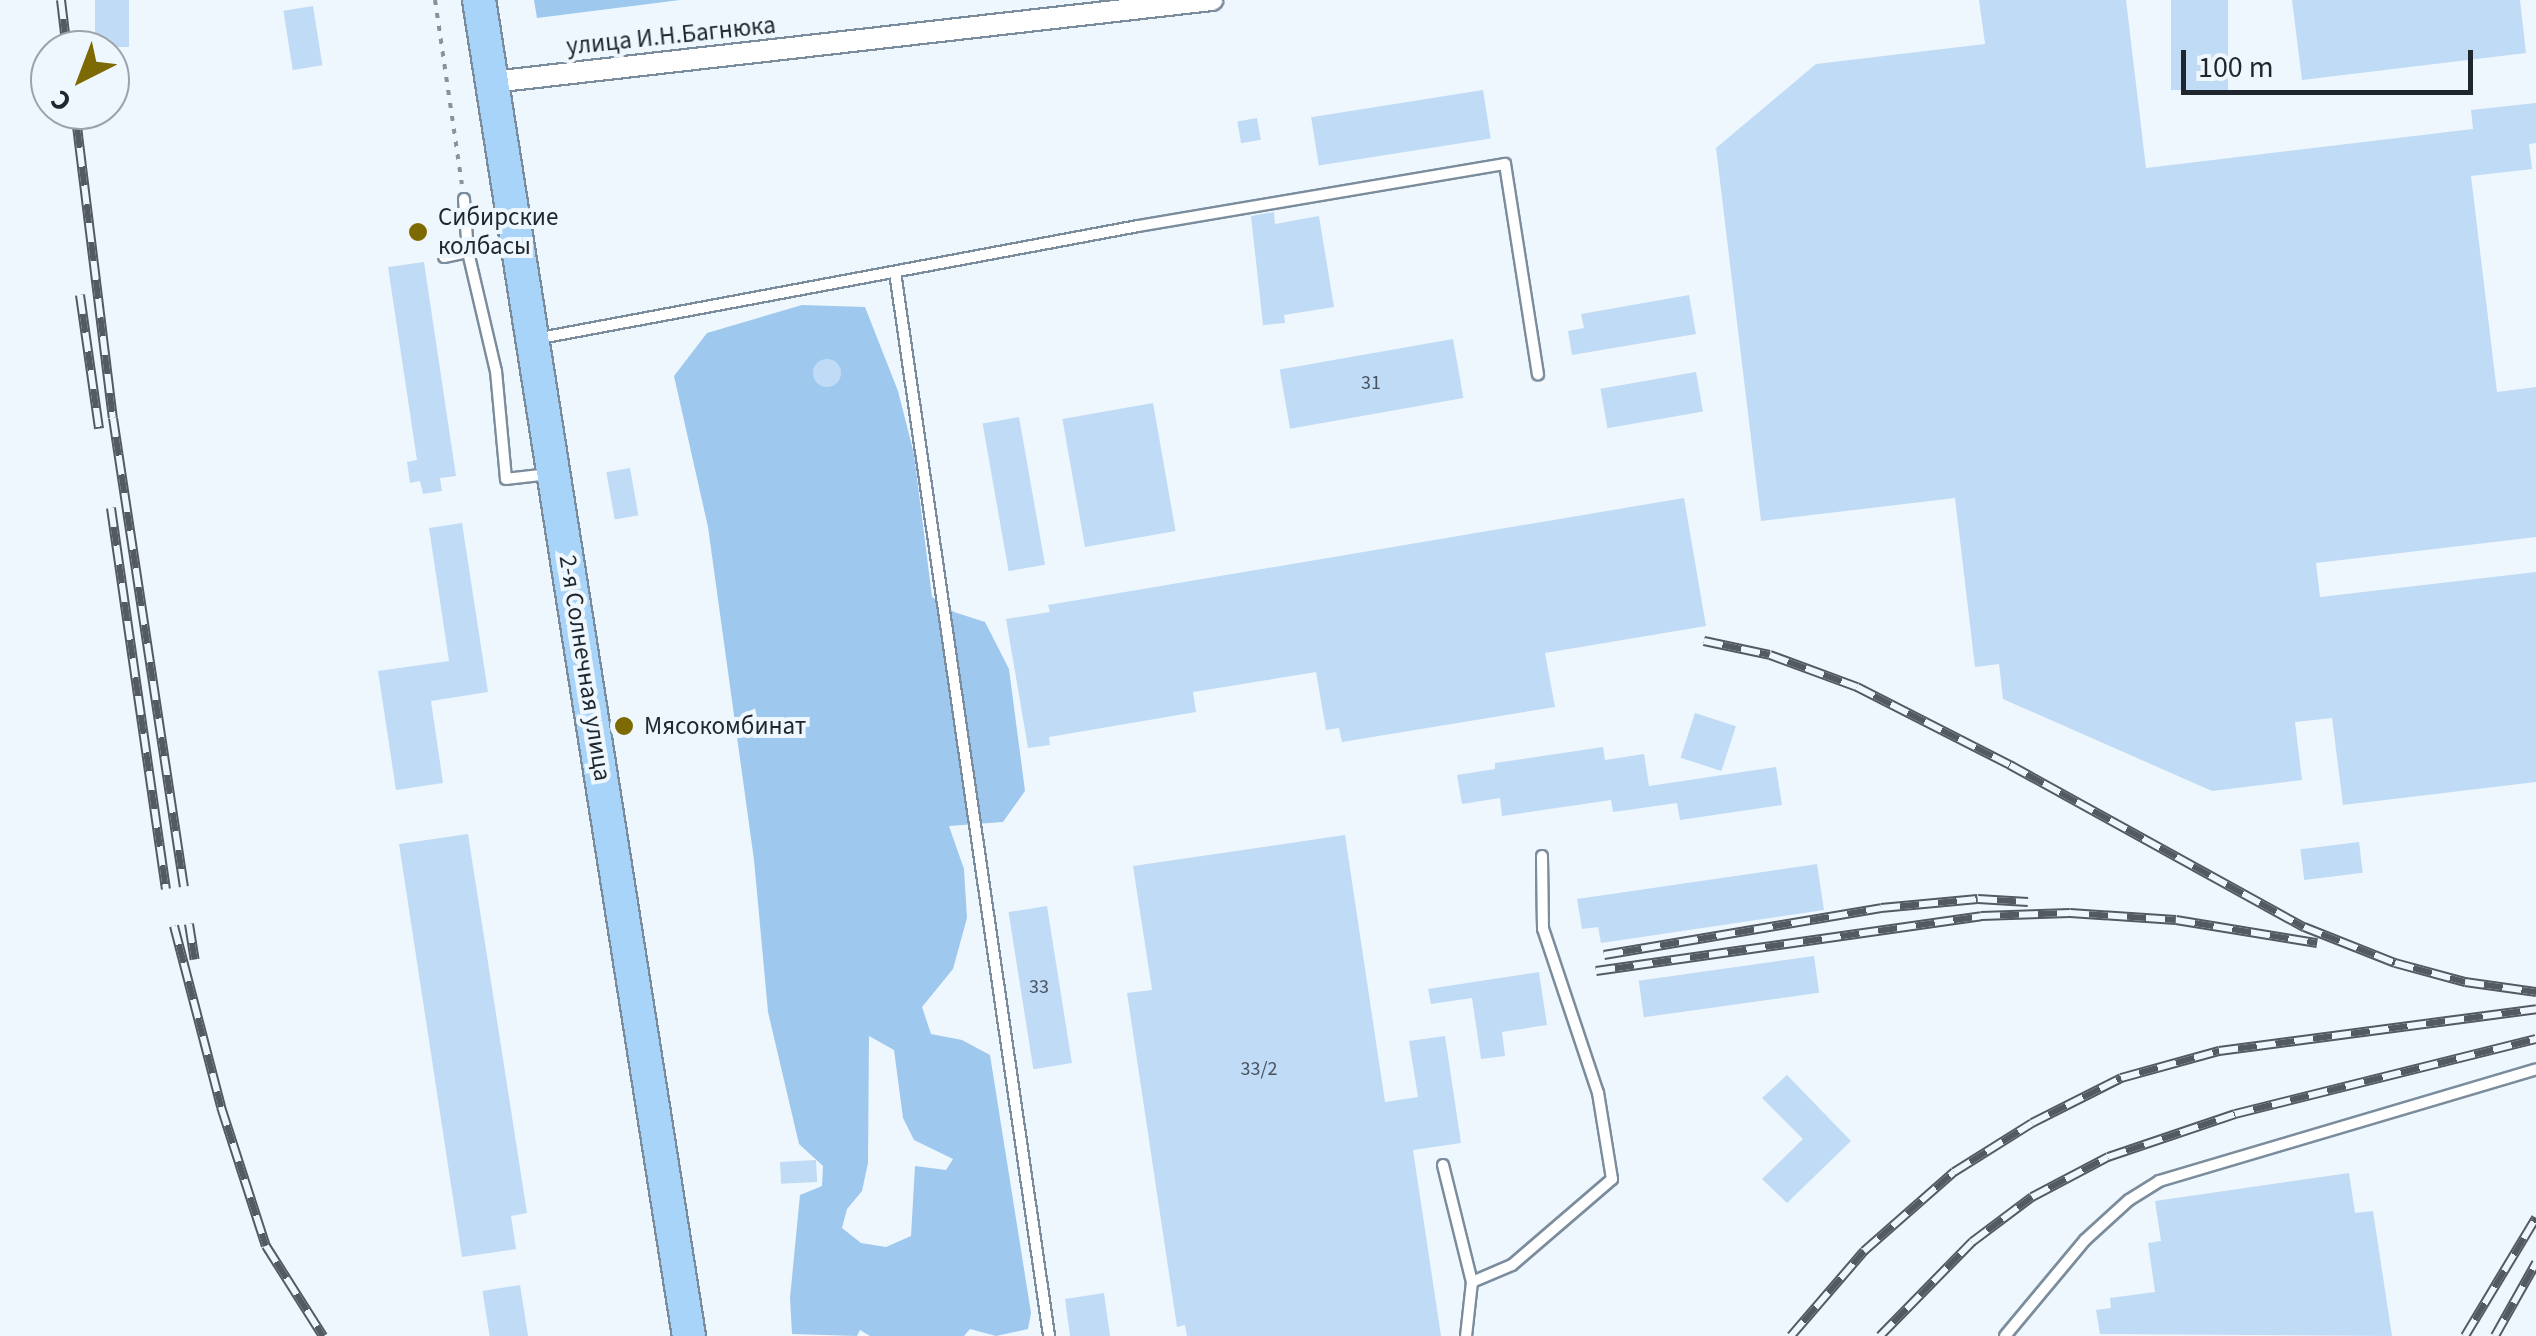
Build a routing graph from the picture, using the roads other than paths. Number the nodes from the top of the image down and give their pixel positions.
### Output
1 (479, 0) edge
2 (1212, 0) edge
3 (492, 82) junction
4 (464, 199) road end
5 (468, 252) junction
6 (444, 257) dead end
7 (896, 272) junction
8 (531, 340) junction
9 (1538, 374) dead end
10 (555, 474) junction
11 (1542, 856) dead end
12 (2536, 1070) edge
13 (1442, 1165) dead end
14 (1472, 1282) junction
15 (689, 1336) edge
16 (1049, 1336) edge
17 (1466, 1336) edge
18 (2006, 1336) edge

1 - 3 main road, 2-я Солнечная улица
2 - 3 street, улица И.Н.Багнюка
3 - 8 main road, 2-я Солнечная улица
4 - 5 lane
5 - 6 lane
5 - 10 lane
7 - 8 lane
7 - 9 lane
7 - 16 lane
8 - 10 main road, 2-я Солнечная улица
10 - 15 main road, 2-я Солнечная улица
11 - 14 lane
12 - 18 lane
13 - 14 lane
14 - 17 lane

